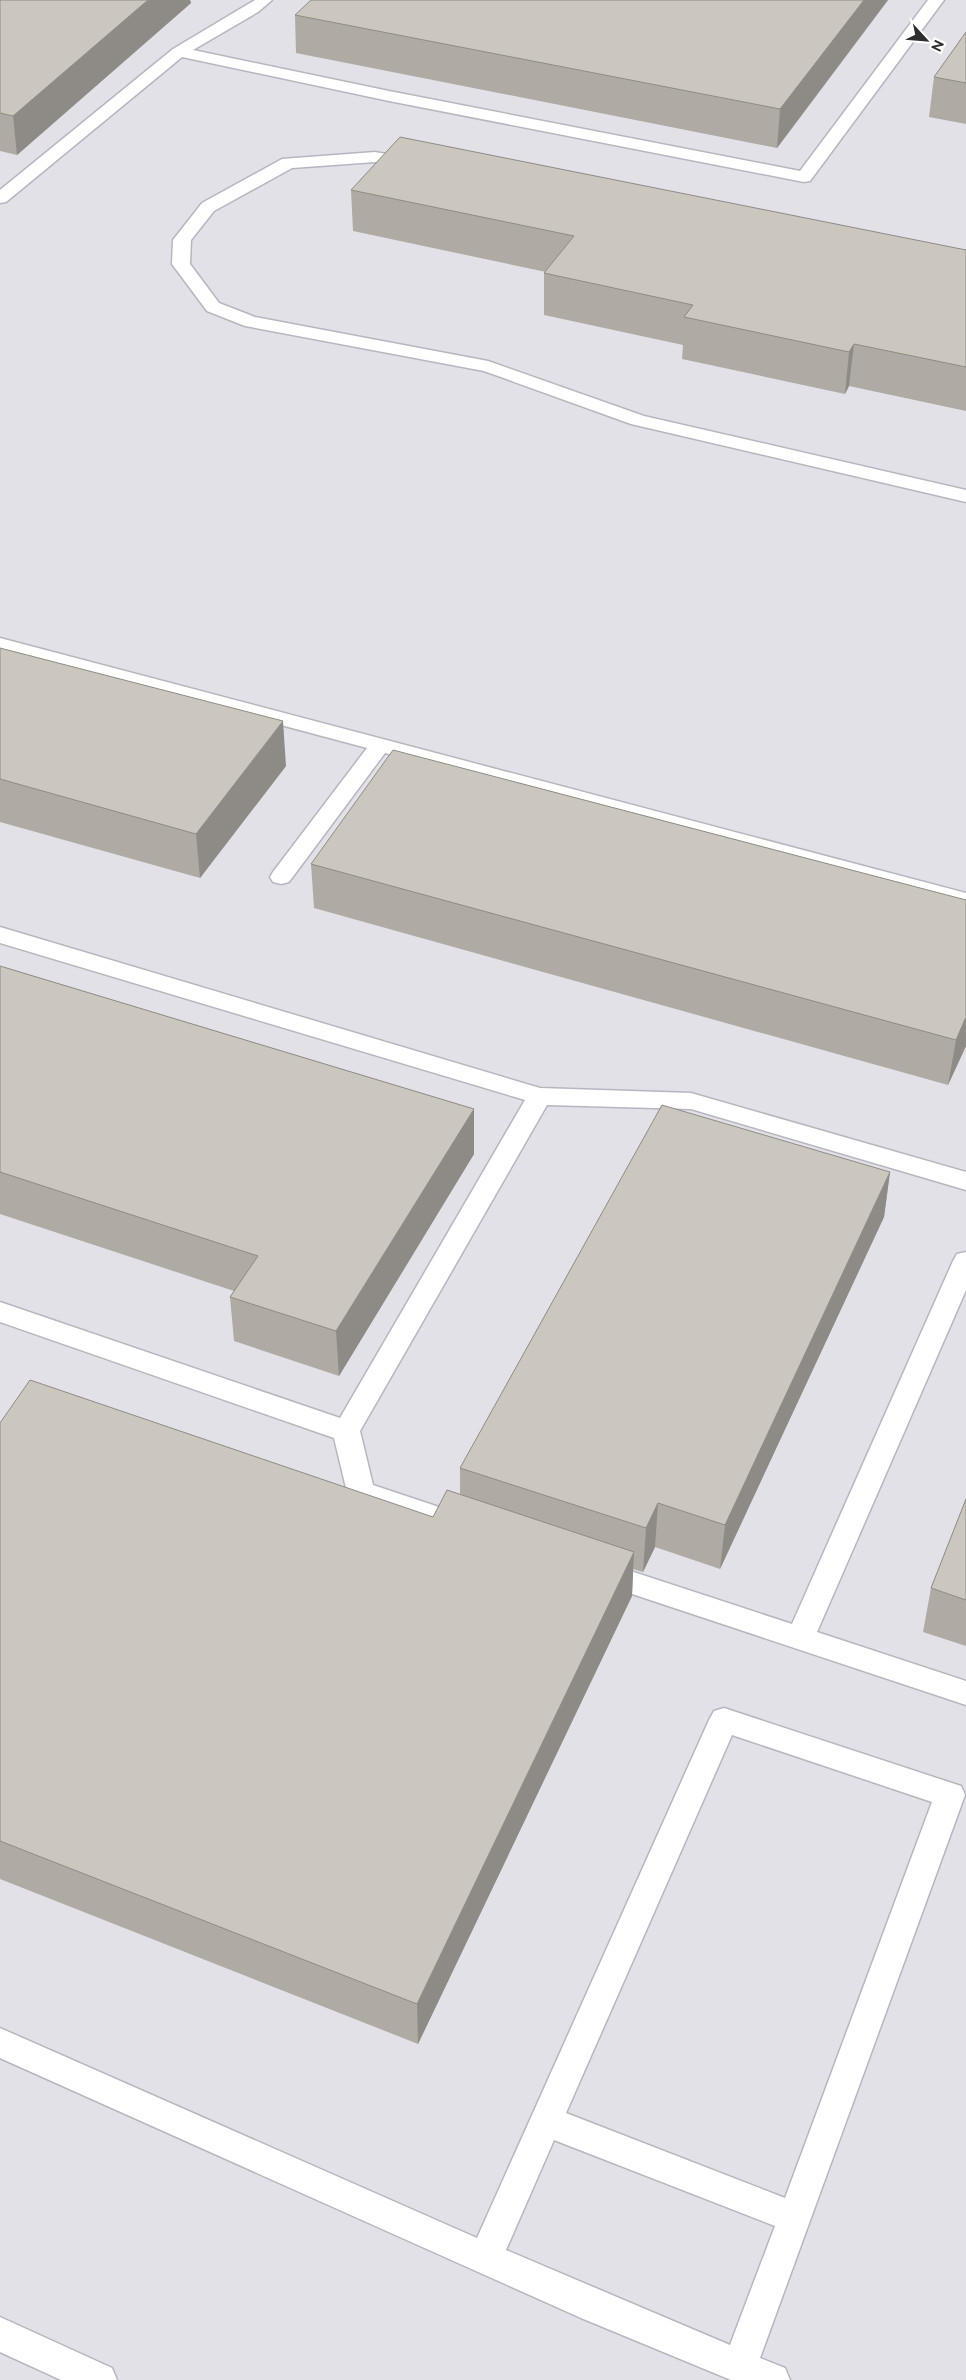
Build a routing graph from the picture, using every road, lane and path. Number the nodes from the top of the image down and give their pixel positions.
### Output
1 (264, 0) edge
2 (936, 0) edge
3 (178, 52) junction
4 (432, 168) edge
5 (0, 198) edge
6 (966, 496) edge
7 (0, 644) edge
8 (380, 745) junction
9 (280, 877) dead end
10 (966, 900) edge
11 (0, 935) edge
12 (540, 1096) junction
13 (966, 1181) edge
14 (966, 1261) edge
15 (0, 1312) edge
16 (346, 1431) junction
17 (492, 1536) edge
18 (576, 1564) edge
19 (800, 1638) junction
20 (966, 1693) edge
21 (0, 2043) edge
22 (546, 2121) junction
23 (795, 2218) junction
24 (486, 2257) junction
25 (0, 2334) edge
26 (740, 2366) junction
27 (100, 2380) edge
28 (773, 2380) edge

1 - 3 lane
2 - 3 lane
3 - 5 lane
4 - 6 lane
7 - 8 lane
8 - 9 lane
8 - 10 lane
11 - 12 lane
12 - 13 lane
12 - 16 lane
14 - 19 lane
15 - 16 lane
16 - 17 lane
18 - 19 lane
19 - 20 lane
21 - 24 lane
22 - 23 lane
22 - 23 lane
22 - 24 lane
23 - 26 lane
24 - 26 lane
25 - 27 lane
26 - 28 lane

